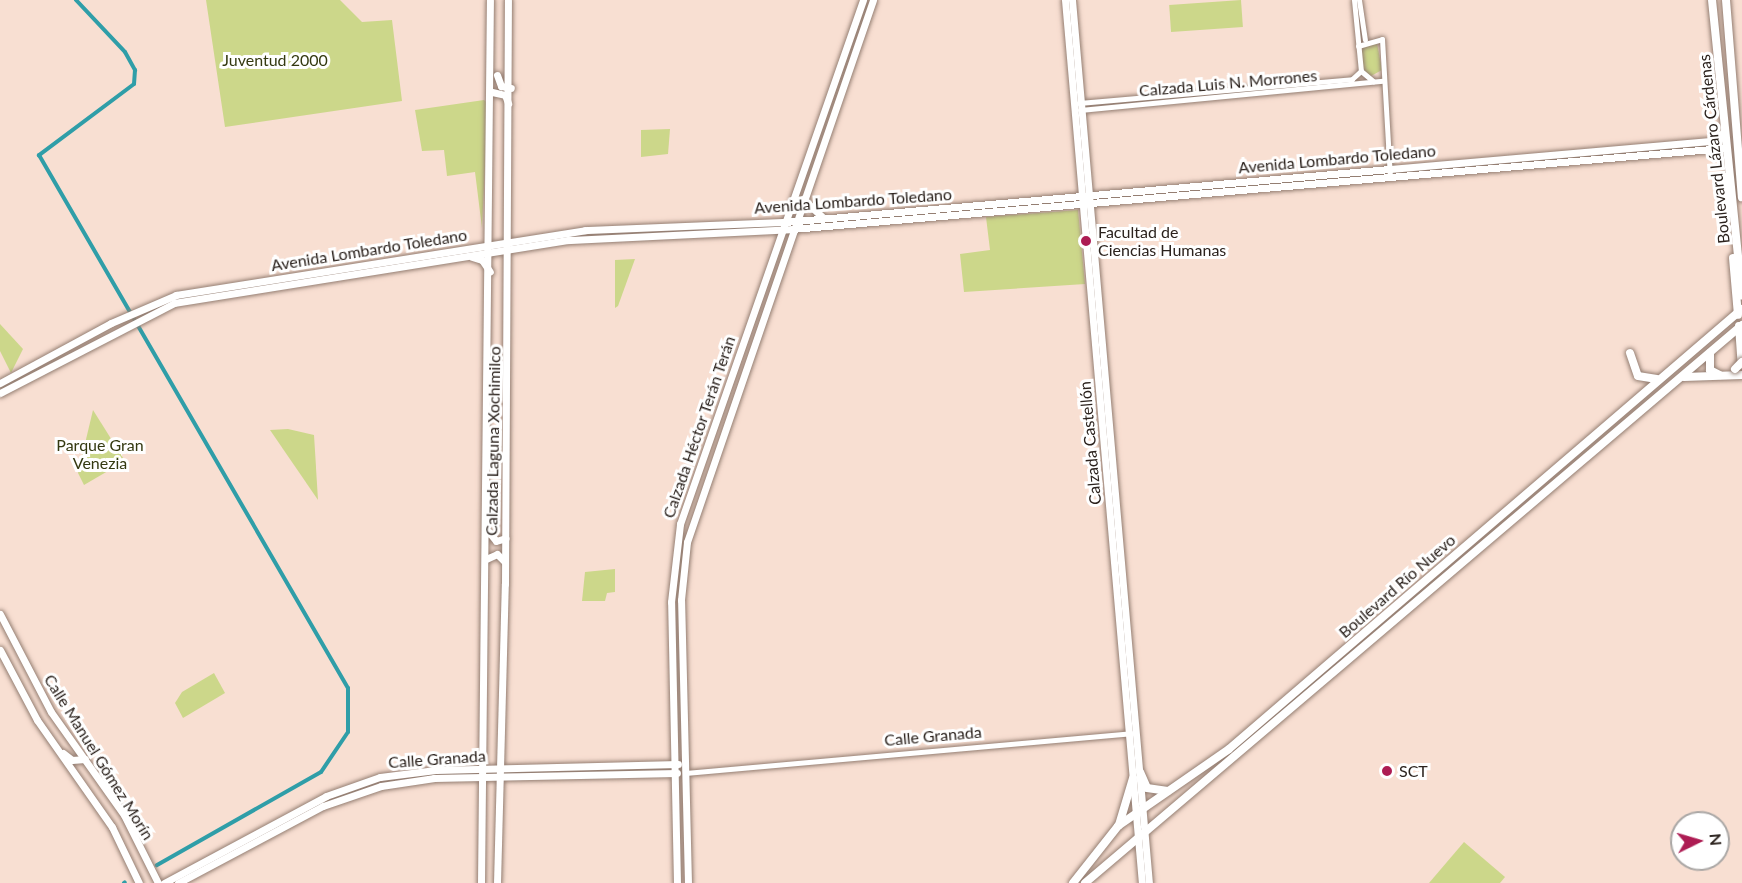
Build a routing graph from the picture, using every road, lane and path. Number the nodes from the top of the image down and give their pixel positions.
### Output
1 (490, 0) edge
2 (508, 0) edge
3 (863, 0) edge
4 (873, 0) edge
5 (1065, 0) edge
6 (1072, 0) edge
7 (1354, 0) edge
8 (1359, 0) edge
9 (1712, 0) edge
10 (1726, 0) edge
11 (858, 13) junction
12 (493, 30) junction
13 (1365, 40) junction
14 (1358, 46) junction
15 (850, 64) junction
16 (1360, 71) junction
17 (1381, 81) junction
18 (1305, 86) junction
19 (511, 88) junction
20 (492, 92) junction
21 (1078, 106) junction
22 (1724, 129) junction
23 (1737, 135) junction
24 (1724, 144) junction
25 (509, 153) junction
26 (1482, 164) junction
27 (1742, 164) edge
28 (1390, 172) junction
29 (1737, 191) edge
30 (1742, 197) edge
31 (803, 199) junction
32 (1086, 199) junction
33 (1029, 201) junction
34 (999, 203) junction
35 (953, 207) junction
36 (1009, 210) junction
37 (976, 213) junction
38 (932, 217) junction
39 (827, 218) junction
40 (508, 222) junction
41 (784, 225) junction
42 (793, 225) junction
43 (615, 229) junction
44 (757, 230) junction
45 (533, 238) junction
46 (611, 239) junction
47 (491, 244) junction
48 (508, 246) junction
49 (774, 252) junction
50 (491, 253) junction
51 (470, 256) junction
52 (348, 267) junction
53 (311, 273) junction
54 (491, 275) junction
55 (329, 278) junction
56 (295, 283) junction
57 (1742, 295) edge
58 (1740, 311) edge
59 (132, 316) junction
60 (1740, 326) edge
61 (1630, 353) dead end
62 (1710, 353) junction
63 (1740, 365) edge
64 (1742, 375) edge
65 (1658, 378) junction
66 (1680, 378) junction
67 (0, 384) edge
68 (0, 393) edge
69 (1498, 516) junction
70 (487, 527) junction
71 (506, 538) junction
72 (1482, 548) junction
73 (486, 559) junction
74 (505, 562) junction
75 (0, 614) edge
76 (0, 628) edge
77 (9, 632) junction
78 (0, 650) edge
79 (1328, 663) junction
80 (1320, 687) junction
81 (1133, 733) junction
82 (49, 738) junction
83 (85, 759) junction
84 (675, 764) junction
85 (685, 764) junction
86 (484, 768) junction
87 (502, 768) junction
88 (702, 768) junction
89 (675, 773) junction
90 (685, 773) junction
91 (1136, 775) junction
92 (484, 777) junction
93 (502, 777) junction
94 (1172, 789) junction
95 (1139, 811) junction
96 (1118, 826) junction
97 (1141, 832) junction
98 (139, 883) edge
99 (158, 883) edge
100 (164, 883) edge
101 (178, 883) edge
102 (481, 883) edge
103 (497, 883) edge
104 (677, 883) edge
105 (688, 883) edge
106 (1073, 883) edge
107 (1085, 883) edge
108 (1142, 883) edge
109 (1149, 883) edge

1 - 12 main road, Calzada Laguna Xochimilco
2 - 19 main road, Calzada Laguna Xochimilco
3 - 11 main road, Calzada Héctor Terán Terán
4 - 15 main road, Calzada Héctor Terán Terán
5 - 21 main road, Calzada Castellón
6 - 21 main road, Calzada Castellón
7 - 14 street
8 - 13 street
9 - 22 highway, Boulevard Lázaro Cárdenas
10 - 23 highway, Boulevard Lázaro Cárdenas
11 - 15 main road
11 - 41 main road, Calzada Héctor Terán Terán
12 - 19 main road
12 - 20 main road, Calzada Laguna Xochimilco
13 - 14 street
13 - 17 street
14 - 16 street
15 - 31 main road, Calzada Héctor Terán Terán
16 - 17 street
16 - 18 street, Calzada Luis N. Morrones
17 - 18 street, Calzada Luis N. Morrones
17 - 28 street
18 - 21 street, Calzada Luis N. Morrones
19 - 25 main road, Calzada Laguna Xochimilco
20 - 25 main road
20 - 47 main road, Calzada Laguna Xochimilco
21 - 32 main road, Calzada Castellón
22 - 24 highway, Boulevard Lázaro Cárdenas
22 - 26 main road, Avenida Lombardo Toledano
23 - 27 highway
23 - 29 highway, Boulevard Lázaro Cárdenas
24 - 26 main road, Avenida Lombardo Toledano
24 - 29 highway, Boulevard Lázaro Cárdenas
24 - 58 highway
25 - 40 main road, Calzada Laguna Xochimilco
26 - 28 main road, Avenida Lombardo Toledano
28 - 32 main road, Avenida Lombardo Toledano
29 - 30 highway, Boulevard Lázaro Cárdenas
29 - 57 highway, Boulevard Lázaro Cárdenas
31 - 39 main road
31 - 42 main road, Calzada Héctor Terán Terán
32 - 33 main road, Avenida Lombardo Toledano
32 - 36 main road, Avenida Lombardo Toledano
32 - 81 main road, Calzada Castellón
33 - 34 main road, Avenida Lombardo Toledano
33 - 36 main road
34 - 35 main road, Avenida Lombardo Toledano
34 - 37 main road
35 - 38 main road
35 - 39 main road, Avenida Lombardo Toledano
36 - 37 main road, Avenida Lombardo Toledano
37 - 38 main road, Avenida Lombardo Toledano
38 - 42 main road, Avenida Lombardo Toledano
39 - 42 main road, Avenida Lombardo Toledano
40 - 45 main road
40 - 48 main road, Calzada Laguna Xochimilco
41 - 42 main road, Avenida Lombardo Toledano
41 - 43 main road, Avenida Lombardo Toledano
41 - 44 main road, Avenida Lombardo Toledano
41 - 49 main road, Calzada Héctor Terán Terán
42 - 85 main road, Calzada Héctor Terán Terán
43 - 45 main road, Avenida Lombardo Toledano
43 - 46 main road
44 - 46 main road, Avenida Lombardo Toledano
44 - 49 main road
45 - 48 main road, Avenida Lombardo Toledano
46 - 48 main road, Avenida Lombardo Toledano
47 - 48 main road, Avenida Lombardo Toledano
47 - 50 main road, Calzada Laguna Xochimilco
47 - 52 main road, Avenida Lombardo Toledano
48 - 50 main road, Avenida Lombardo Toledano
48 - 71 main road, Calzada Laguna Xochimilco
49 - 84 main road, Calzada Héctor Terán Terán
50 - 51 main road, Avenida Lombardo Toledano
50 - 54 main road, Calzada Laguna Xochimilco
51 - 54 main road
51 - 55 main road, Avenida Lombardo Toledano
52 - 53 main road, Avenida Lombardo Toledano
52 - 55 main road
53 - 56 main road
53 - 59 main road, Avenida Lombardo Toledano
54 - 70 main road, Calzada Laguna Xochimilco
55 - 56 main road, Avenida Lombardo Toledano
56 - 59 main road, Avenida Lombardo Toledano
58 - 60 highway
58 - 65 highway, Boulevard Río Nuevo
59 - 67 main road, Avenida Lombardo Toledano
59 - 68 main road, Avenida Lombardo Toledano
60 - 62 highway, Boulevard Río Nuevo
60 - 63 highway
61 - 65 highway
62 - 63 highway
62 - 66 highway, Boulevard Río Nuevo
64 - 66 highway
65 - 69 highway, Boulevard Río Nuevo
66 - 72 highway, Boulevard Río Nuevo
69 - 72 main road
69 - 79 highway, Boulevard Río Nuevo
70 - 71 main road
70 - 73 main road, Calzada Laguna Xochimilco
71 - 74 main road, Calzada Laguna Xochimilco
72 - 80 highway, Boulevard Río Nuevo
73 - 74 main road
73 - 86 main road, Calzada Laguna Xochimilco
74 - 87 main road, Calzada Laguna Xochimilco
75 - 77 main road, Calle Manuel Gómez Morín
76 - 77 main road
77 - 83 main road, Calle Manuel Gómez Morín
78 - 82 main road, Calle Manuel Gómez Morín
79 - 80 highway
79 - 94 highway, Boulevard Río Nuevo
80 - 97 highway, Boulevard Río Nuevo
81 - 88 street, Calle Granada
81 - 91 main road, Calzada Castellón
82 - 83 main road
82 - 98 main road, Calle Manuel Gómez Morín
83 - 99 main road, Calle Manuel Gómez Morín
84 - 85 main road, Calle Granada
84 - 87 main road, Calle Granada
84 - 89 main road, Calzada Héctor Terán Terán
85 - 88 street, Calle Granada
85 - 90 main road, Calzada Héctor Terán Terán
86 - 87 main road, Calle Granada
86 - 92 main road, Calzada Laguna Xochimilco
86 - 100 main road, Calle Granada
87 - 93 main road, Calzada Laguna Xochimilco
88 - 90 street, Calle Granada
89 - 90 main road, Calle Granada
89 - 93 main road, Calle Granada
89 - 104 main road, Calzada Héctor Terán Terán
90 - 105 main road, Calzada Héctor Terán Terán
91 - 94 highway
91 - 95 main road, Calzada Castellón
91 - 96 highway
92 - 93 main road, Calle Granada
92 - 101 main road, Calle Granada
92 - 102 main road, Calzada Laguna Xochimilco
93 - 103 main road, Calzada Laguna Xochimilco
94 - 95 highway, Boulevard Río Nuevo
95 - 96 highway, Boulevard Río Nuevo
95 - 97 main road, Calzada Castellón
96 - 106 highway, Boulevard Río Nuevo
97 - 107 highway, Boulevard Río Nuevo
97 - 108 main road, Calzada Castellón
97 - 109 main road, Calzada Castellón

